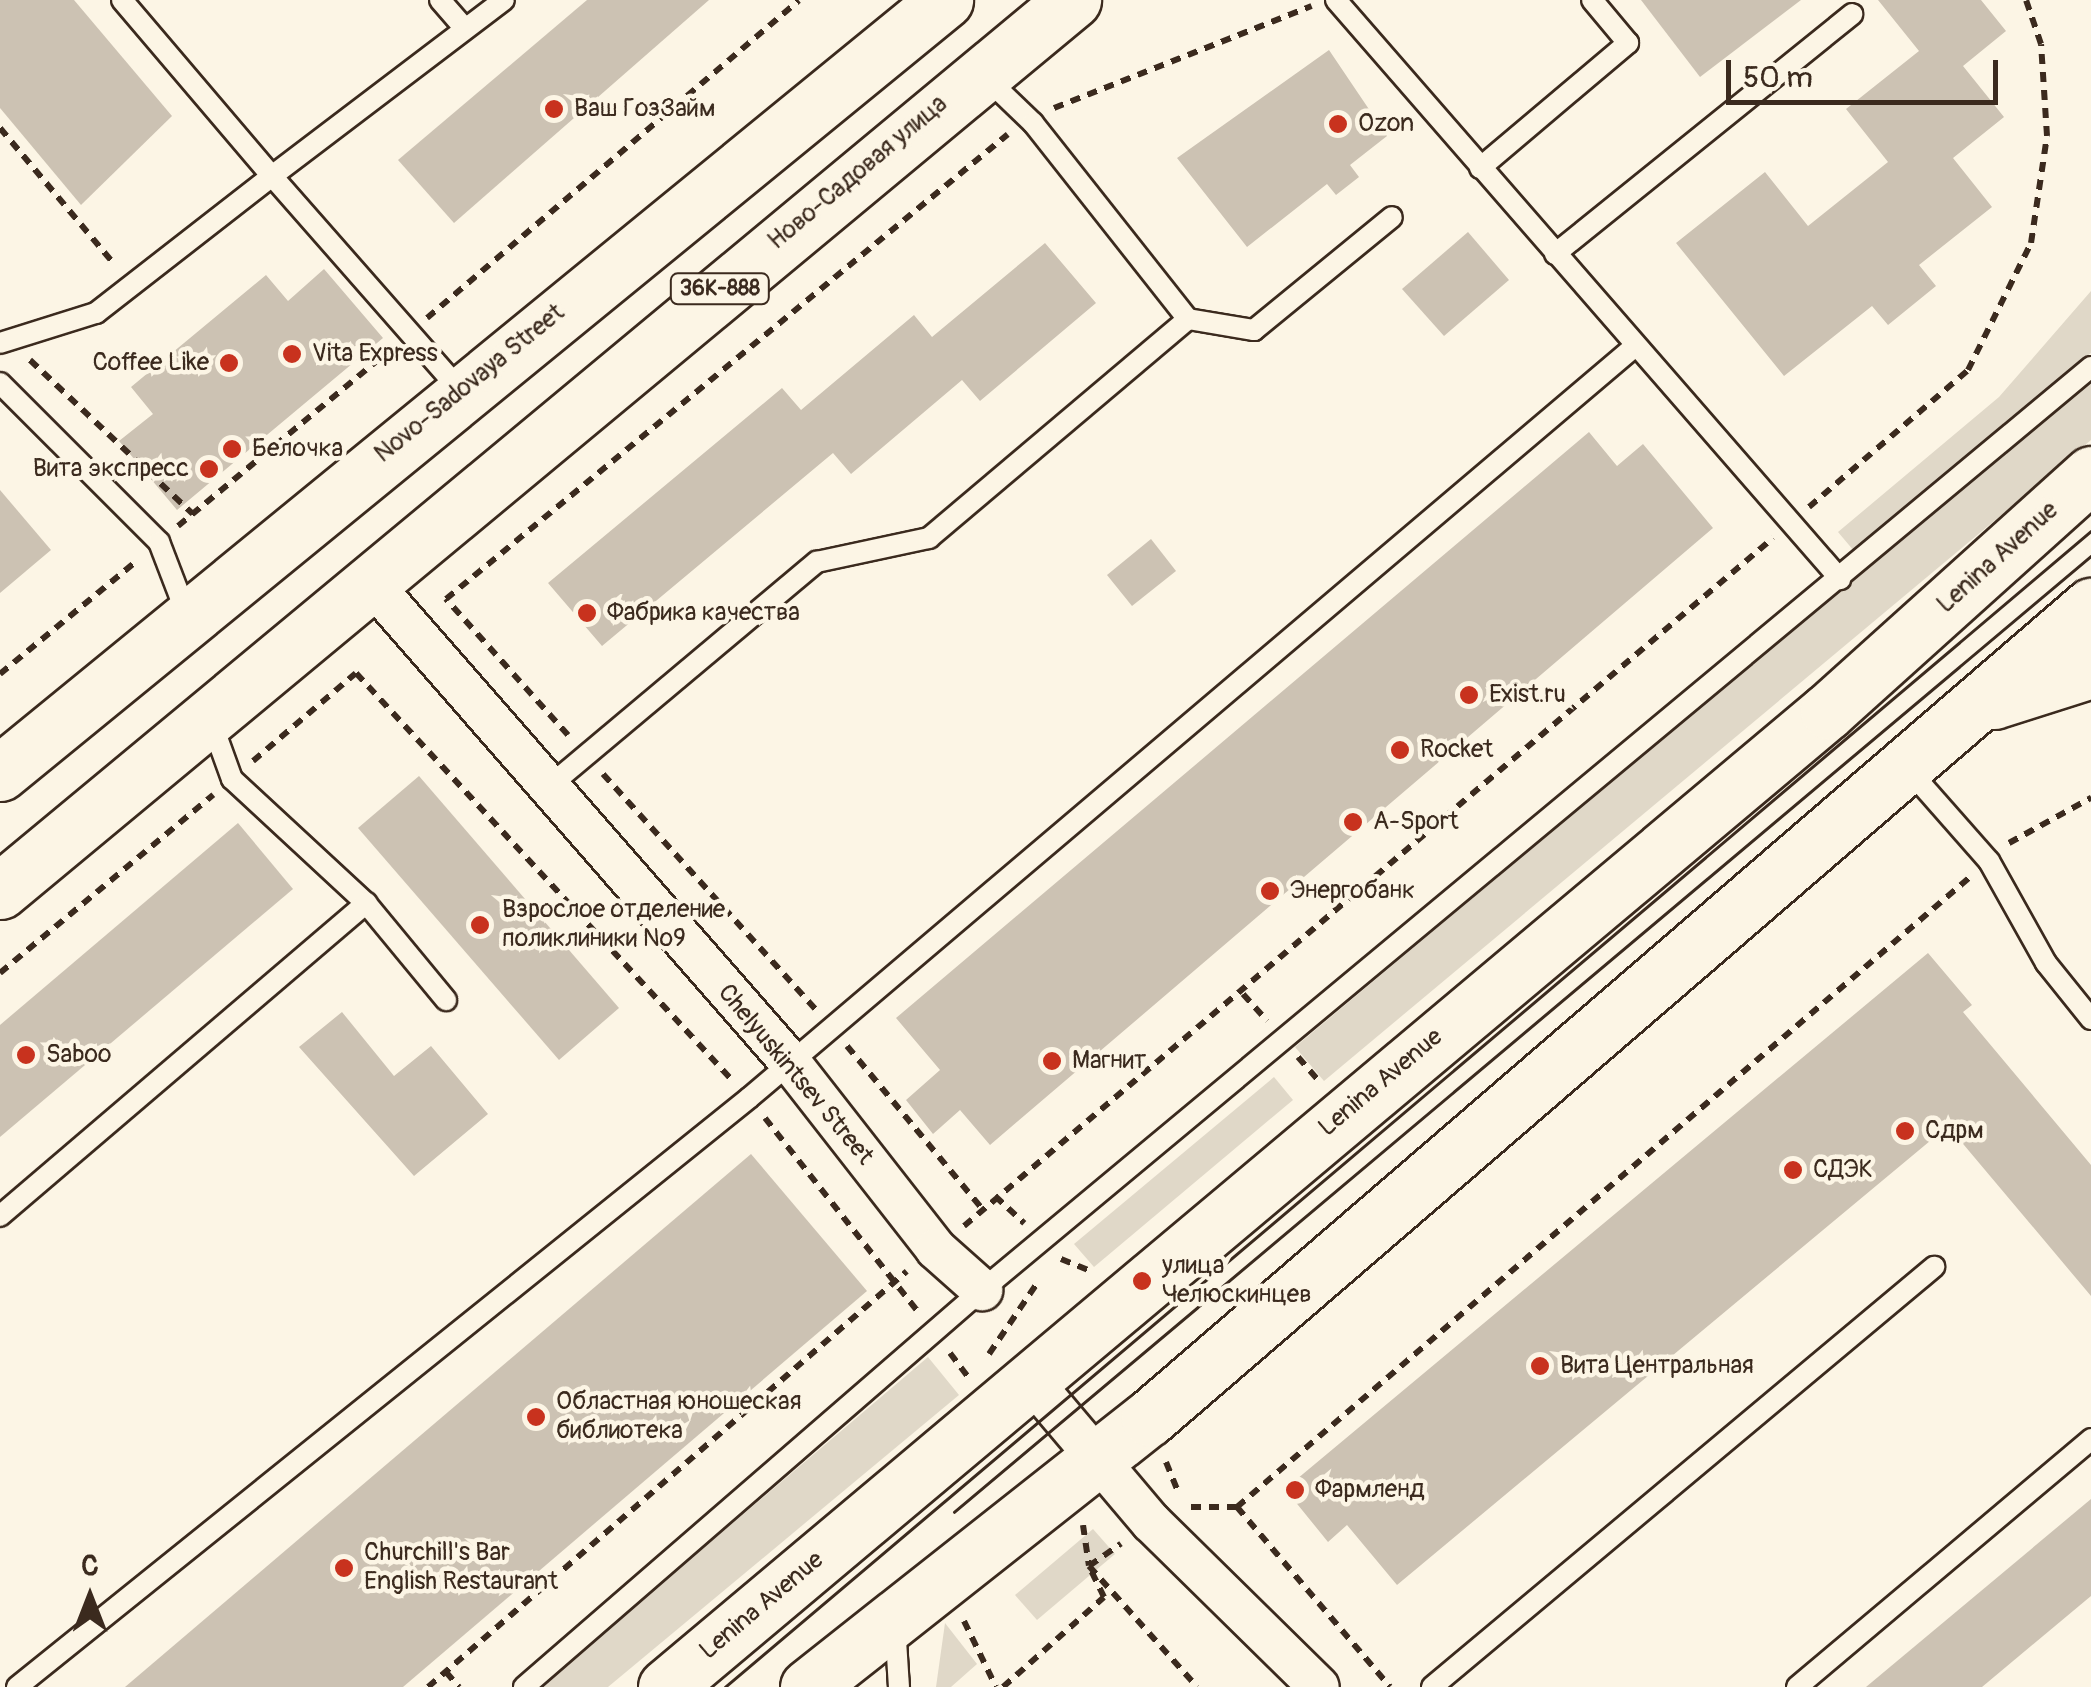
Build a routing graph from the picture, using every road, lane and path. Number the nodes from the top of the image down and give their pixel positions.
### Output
1 (122, 0) edge
2 (440, 0) edge
3 (504, 0) edge
4 (945, 0) edge
5 (1073, 0) edge
6 (1326, 0) edge
7 (1336, 0) edge
8 (1592, 0) edge
9 (2026, 0) edge
10 (1852, 14) dead end
11 (465, 29) junction
12 (978, 70) junction
13 (1033, 123) junction
14 (0, 128) edge
15 (1480, 168) junction
16 (272, 176) junction
17 (1392, 217) dead end
18 (1555, 254) junction
19 (132, 285) junction
20 (1188, 319) junction
21 (6, 343) edge
22 (1634, 346) junction
23 (2091, 367) edge
24 (0, 383) edge
25 (461, 391) junction
26 (2091, 474) edge
27 (193, 514) dead end
28 (1788, 525) junction
29 (1840, 579) junction
30 (372, 585) junction
31 (2091, 606) edge
32 (187, 615) junction
33 (2091, 670) edge
34 (1967, 709) junction
35 (210, 720) junction
36 (586, 755) junction
37 (1907, 768) junction
38 (0, 773) edge
39 (232, 778) junction
40 (544, 790) junction
41 (2091, 798) edge
42 (1989, 862) junction
43 (0, 891) edge
44 (366, 903) junction
45 (0, 972) edge
46 (446, 1000) dead end
47 (2091, 1020) edge
48 (831, 1027) junction
49 (790, 1062) junction
50 (749, 1098) junction
51 (995, 1196) dead end
52 (984, 1210) dead end
53 (0, 1216) edge
54 (1056, 1256) dead end
55 (1934, 1268) dead end
56 (982, 1290) junction
57 (948, 1349) dead end
58 (961, 1374) dead end
59 (1030, 1378) junction
60 (972, 1379) dead end
61 (2091, 1439) edge
62 (1092, 1455) junction
63 (1151, 1522) junction
64 (895, 1616) junction
65 (446, 1672) junction
66 (18, 1687) edge
67 (428, 1687) edge
68 (459, 1687) edge
69 (524, 1687) edge
70 (666, 1687) edge
71 (808, 1687) edge
72 (898, 1687) edge
73 (1003, 1687) edge
74 (1319, 1687) edge
75 (1390, 1687) edge
76 (1432, 1687) edge
77 (1797, 1687) edge

1 - 16 lane
2 - 11 lane
3 - 11 lane
4 - 25 main road, Novo-Sadovaya Street
5 - 12 main road, Ново-Садовая улица / 36К-888
6 - 13 path
7 - 15 lane
8 - 15 lane
9 - 28 path
10 - 18 lane
11 - 16 lane
12 - 13 lane
12 - 30 main road, Ново-Садовая улица / 36К-888
13 - 20 lane
13 - 36 path
14 - 19 path
15 - 18 lane
16 - 19 lane
16 - 25 lane
17 - 20 lane
18 - 22 lane
19 - 21 lane
20 - 36 lane
21 - 27 path
22 - 28 lane
22 - 48 lane
23 - 29 lane
24 - 32 lane
25 - 32 main road, Novo-Sadovaya Street
26 - 59 main road, Lenina Avenue
28 - 29 lane
28 - 51 path
29 - 56 lane
30 - 35 main road, 36К-888
30 - 40 street, Chelyuskintsev Street
31 - 34 main road
32 - 38 main road, Novo-Sadovaya Street
33 - 34 main road
34 - 37 main road
35 - 39 lane
35 - 43 main road, 36К-888
36 - 40 lane
36 - 48 path
37 - 42 lane
37 - 62 main road
39 - 44 lane
39 - 45 path
39 - 50 path
40 - 49 street, Chelyuskintsev Street
41 - 42 path
42 - 47 lane
42 - 75 path
44 - 46 lane
44 - 53 lane
48 - 49 lane
48 - 52 path
49 - 50 lane
49 - 56 street, Chelyuskintsev Street
50 - 65 path
50 - 66 lane
54 - 60 path
55 - 76 lane
56 - 69 lane
57 - 58 path
59 - 62 street
59 - 70 main road, Lenina Avenue
61 - 77 lane
62 - 63 street
62 - 64 main road
63 - 73 path
63 - 74 street
64 - 71 main road
64 - 72 lane
65 - 67 path
65 - 68 path

